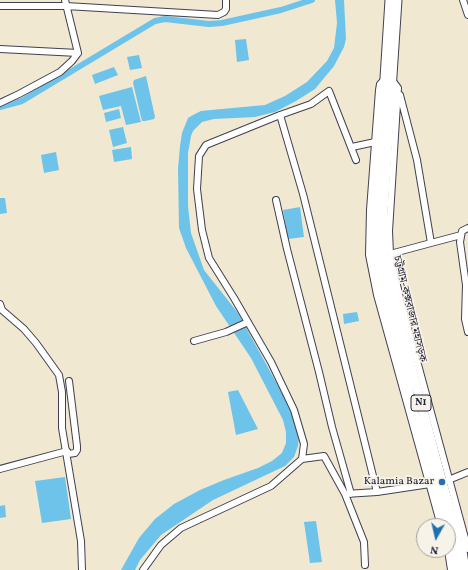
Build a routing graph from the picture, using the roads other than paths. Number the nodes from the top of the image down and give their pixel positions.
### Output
1 (226, 0) edge
2 (463, 0) edge
3 (396, 1) edge
4 (65, 3) edge
5 (0, 6) edge
6 (468, 15) edge
7 (0, 49) edge
8 (78, 53) junction
9 (392, 82) junction
10 (0, 103) edge
11 (280, 115) junction
12 (375, 142) junction
13 (352, 147) junction
14 (356, 160) dead end
15 (376, 168) junction
16 (374, 183) junction
17 (276, 200) dead end
18 (387, 204) junction
19 (468, 228) edge
20 (461, 235) junction
21 (431, 243) junction
22 (390, 254) junction
23 (0, 304) edge
24 (246, 323) junction
25 (468, 333) edge
26 (194, 341) dead end
27 (69, 381) dead end
28 (67, 452) junction
29 (302, 459) junction
30 (0, 469) edge
31 (468, 472) edge
32 (447, 480) junction
33 (430, 484) junction
34 (377, 492) junction
35 (348, 494) junction
36 (439, 518) edge
37 (445, 518) edge
38 (468, 549) edge
39 (449, 558) edge
40 (455, 558) edge
41 (365, 565) dead end
42 (82, 570) edge
43 (143, 570) edge
44 (451, 570) edge
45 (456, 570) edge
46 (465, 570) edge

1 - 4 street
2 - 6 street
3 - 9 highway, চট্টগ্রাম-কক্সবাজার মহাসড়ক / N1
4 - 5 street
4 - 8 street
7 - 8 street
8 - 10 street
9 - 12 street
9 - 15 highway, চট্টগ্রাম-কক্সবাজার মহাসড়ক / N1
9 - 18 highway, চট্টগ্রাম-কক্সবাজার মহাসড়ক / N1
9 - 21 street
11 - 13 street
11 - 24 street
11 - 34 street
12 - 13 street
12 - 15 street
13 - 14 street
15 - 16 highway, চট্টগ্রাম-কক্সবাজার মহাসড়ক / N1
16 - 33 street
16 - 37 highway, চট্টগ্রাম-কক্সবাজার মহাসড়ক / N1
17 - 35 street
18 - 22 street
18 - 46 highway, চট্টগ্রাম-কক্সবাজার মহাসড়ক / N1
19 - 20 street
20 - 21 street
20 - 25 street
21 - 22 street
22 - 32 street
23 - 28 street
24 - 26 street
24 - 29 street
27 - 28 street
28 - 30 street
28 - 42 street
29 - 35 street
29 - 43 street
31 - 32 street
32 - 38 street
33 - 34 street
33 - 36 street
34 - 35 street
35 - 41 street
39 - 44 street
40 - 45 highway

